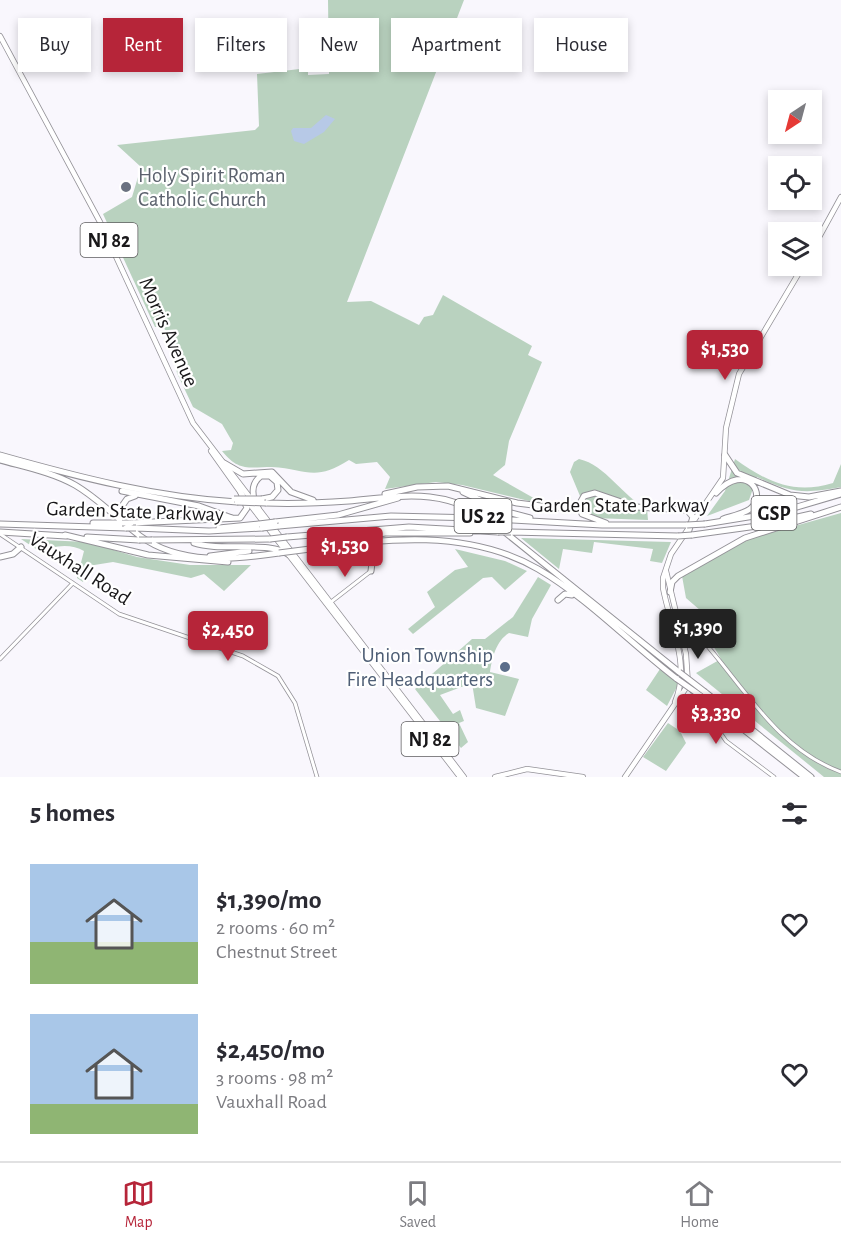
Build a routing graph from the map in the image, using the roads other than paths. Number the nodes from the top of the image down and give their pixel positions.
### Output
1 (0, 36) edge
2 (841, 197) edge
3 (822, 231) edge
4 (797, 276) edge
5 (210, 448) junction
6 (725, 455) junction
7 (2, 460) edge
8 (224, 463) junction
9 (726, 465) junction
10 (745, 479) junction
11 (105, 484) junction
12 (426, 486) junction
13 (241, 493) junction
14 (716, 493) junction
15 (841, 493) edge
16 (408, 495) junction
17 (143, 496) junction
18 (264, 501) junction
19 (348, 501) junction
20 (327, 502) junction
21 (841, 506) edge
22 (258, 508) junction
23 (557, 508) dead end
24 (236, 519) junction
25 (548, 522) junction
26 (0, 524) edge
27 (277, 524) junction
28 (705, 524) junction
29 (614, 525) junction
30 (132, 529) junction
31 (689, 530) junction
32 (498, 532) junction
33 (0, 533) edge
34 (64, 536) junction
35 (189, 542) junction
36 (21, 547) junction
37 (272, 547) junction
38 (310, 549) junction
39 (267, 555) junction
40 (289, 555) junction
41 (194, 556) junction
42 (0, 557) edge
43 (543, 568) junction
44 (666, 568) junction
45 (371, 572) joint
46 (551, 574) junction
47 (72, 583) junction
48 (670, 592) junction
49 (575, 595) junction
50 (558, 600) dead end
51 (331, 602) junction
52 (678, 636) junction
53 (0, 659) edge
54 (679, 672) junction
55 (688, 685) junction
56 (703, 694) junction
57 (675, 702) junction
58 (841, 772) edge
59 (317, 777) edge
60 (462, 777) edge
61 (495, 777) edge
62 (583, 777) edge
63 (625, 777) edge
64 (774, 777) edge
65 (804, 777) edge
66 (811, 777) edge

1 - 5 main road, Morris Avenue / NJ 82
2 - 3 main road
4 - 6 main road
5 - 8 main road, Morris Avenue / NJ 82
5 - 13 main road, Morris Avenue / NJ 82
6 - 9 main road
6 - 15 highway
7 - 11 highway, US 22
7 - 30 highway, US 22
8 - 20 highway
8 - 22 main road, Morris Avenue / NJ 82
9 - 10 highway
9 - 14 main road
10 - 14 highway
10 - 28 highway
11 - 17 highway
11 - 18 highway, US 22, bridge
12 - 19 highway
12 - 23 highway
12 - 25 highway
13 - 24 highway
13 - 40 main road, Morris Avenue / NJ 82
14 - 31 main road
15 - 28 highway, Garden State Parkway / GSP
16 - 19 highway, US 22
16 - 27 highway
16 - 43 highway, US 22
17 - 24 highway
17 - 30 highway
18 - 20 highway, US 22
18 - 22 highway
19 - 20 highway, US 22
21 - 31 highway, Garden State Parkway / GSP
21 - 48 highway
22 - 51 main road, Morris Avenue / NJ 82
24 - 30 highway
25 - 27 highway, Garden State Parkway / GSP, bridge
25 - 29 highway, Garden State Parkway / GSP
26 - 30 highway, Garden State Parkway / GSP
27 - 30 highway, Garden State Parkway / GSP, bridge
28 - 31 highway, Garden State Parkway / GSP, bridge
29 - 31 highway, Garden State Parkway / GSP
29 - 31 highway
30 - 34 highway, Garden State Parkway / GSP
30 - 35 highway, Garden State Parkway / GSP, bridge
30 - 41 highway, US 22
31 - 32 highway, Garden State Parkway / GSP, bridge
31 - 44 main road
32 - 35 highway, Garden State Parkway / GSP, bridge
32 - 38 highway
33 - 34 highway, Garden State Parkway / GSP
33 - 36 street, Vauxhall Road
34 - 39 highway
35 - 37 highway
36 - 42 highway
36 - 47 street, Vauxhall Road
37 - 40 highway
37 - 41 highway
38 - 39 highway, US 22, bridge
38 - 43 highway, US 22
38 - 45 highway
39 - 41 highway, US 22
40 - 60 main road, Morris Avenue / NJ 82
43 - 46 highway, US 22
44 - 48 main road
44 - 52 main road
45 - 51 street
46 - 49 highway, US 22
46 - 54 highway, US 22
47 - 53 street
47 - 59 street, Vauxhall Road
48 - 52 main road
49 - 50 highway
49 - 54 highway, US 22
51 - 60 main road, Morris Avenue / NJ 82
52 - 54 main road
52 - 55 main road
52 - 58 street
54 - 55 street
54 - 56 highway, US 22, bridge
54 - 57 main road
55 - 57 main road
55 - 64 street
56 - 65 highway, US 22
56 - 66 highway, US 22
57 - 63 main road
61 - 62 main road

